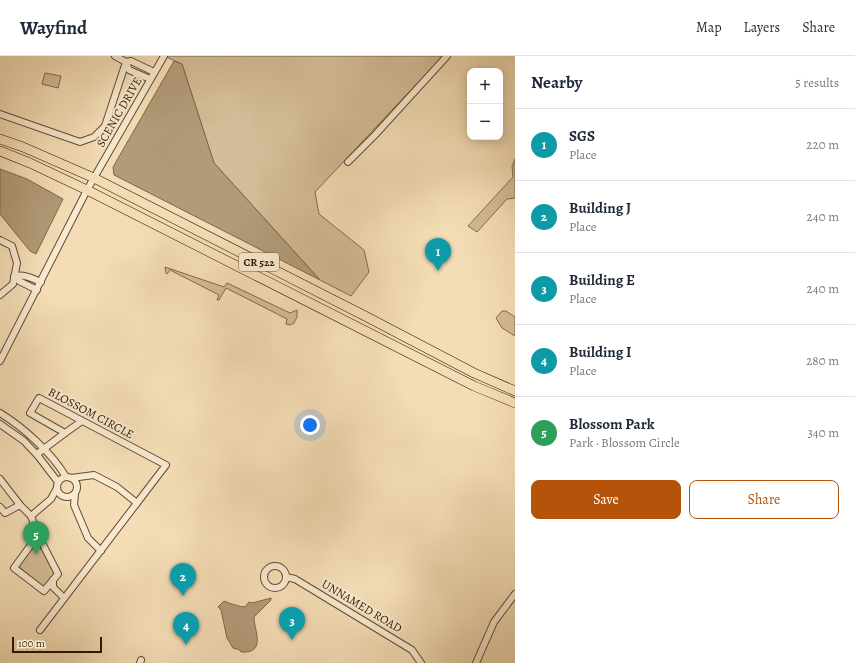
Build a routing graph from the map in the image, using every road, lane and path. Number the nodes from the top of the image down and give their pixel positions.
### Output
1 (115, 56) edge
2 (164, 56) edge
3 (447, 56) edge
4 (126, 62) junction
5 (154, 72) junction
6 (150, 79) junction
7 (0, 114) edge
8 (0, 139) edge
9 (0, 151) edge
10 (348, 162) dead end
11 (94, 178) junction
12 (87, 190) junction
13 (0, 240) edge
14 (14, 276) junction
15 (41, 282) junction
16 (37, 290) junction
17 (0, 295) edge
18 (0, 361) edge
19 (515, 391) edge
20 (515, 403) edge
21 (0, 413) edge
22 (82, 421) junction
23 (0, 424) edge
24 (65, 433) junction
25 (44, 449) junction
26 (37, 454) junction
27 (84, 476) junction
28 (68, 477) junction
29 (0, 479) edge
30 (57, 485) junction
31 (77, 485) junction
32 (75, 494) junction
33 (64, 497) junction
34 (51, 499) junction
35 (137, 503) junction
36 (20, 505) junction
37 (74, 505) junction
38 (0, 506) edge
39 (31, 516) junction
40 (38, 535) junction
41 (100, 550) junction
42 (286, 578) dead end
43 (53, 580) junction
44 (515, 594) edge
45 (64, 598) junction
46 (40, 630) dead end
47 (421, 663) edge
48 (476, 663) edge

1 - 4 street
2 - 5 street, SCENIC DRIVE
3 - 10 street
4 - 5 street
4 - 6 street
4 - 7 street
5 - 6 street, SCENIC DRIVE
6 - 11 street, SCENIC DRIVE
8 - 11 main road, CR 522
9 - 12 main road, CR 522
11 - 12 street, SCENIC DRIVE
11 - 19 main road, CR 522
12 - 15 street, SCENIC DRIVE
12 - 20 main road, CR 522
13 - 14 street
14 - 15 street
14 - 16 street
14 - 17 street
15 - 16 street, SCENIC DRIVE
16 - 18 street, SCENIC DRIVE
21 - 25 street
22 - 24 street
22 - 24 street, BLOSSOM CIRCLE
22 - 35 street, BLOSSOM CIRCLE
23 - 26 street
24 - 25 street
25 - 26 street
25 - 28 street
26 - 30 street
27 - 28 street
27 - 31 street
27 - 35 street
28 - 30 street
28 - 31 street
29 - 36 street
30 - 33 street
30 - 34 street
31 - 32 street
32 - 33 street
32 - 37 street
33 - 34 street
33 - 37 street
34 - 39 street
35 - 41 street, BLOSSOM CIRCLE
36 - 38 street
36 - 39 street
37 - 41 street
39 - 40 street
40 - 43 street
40 - 43 street
41 - 45 street, BLOSSOM CIRCLE
42 - 47 street, UNNAMED ROAD
43 - 45 street
44 - 48 street
45 - 46 street, BLOSSOM CIRCLE

